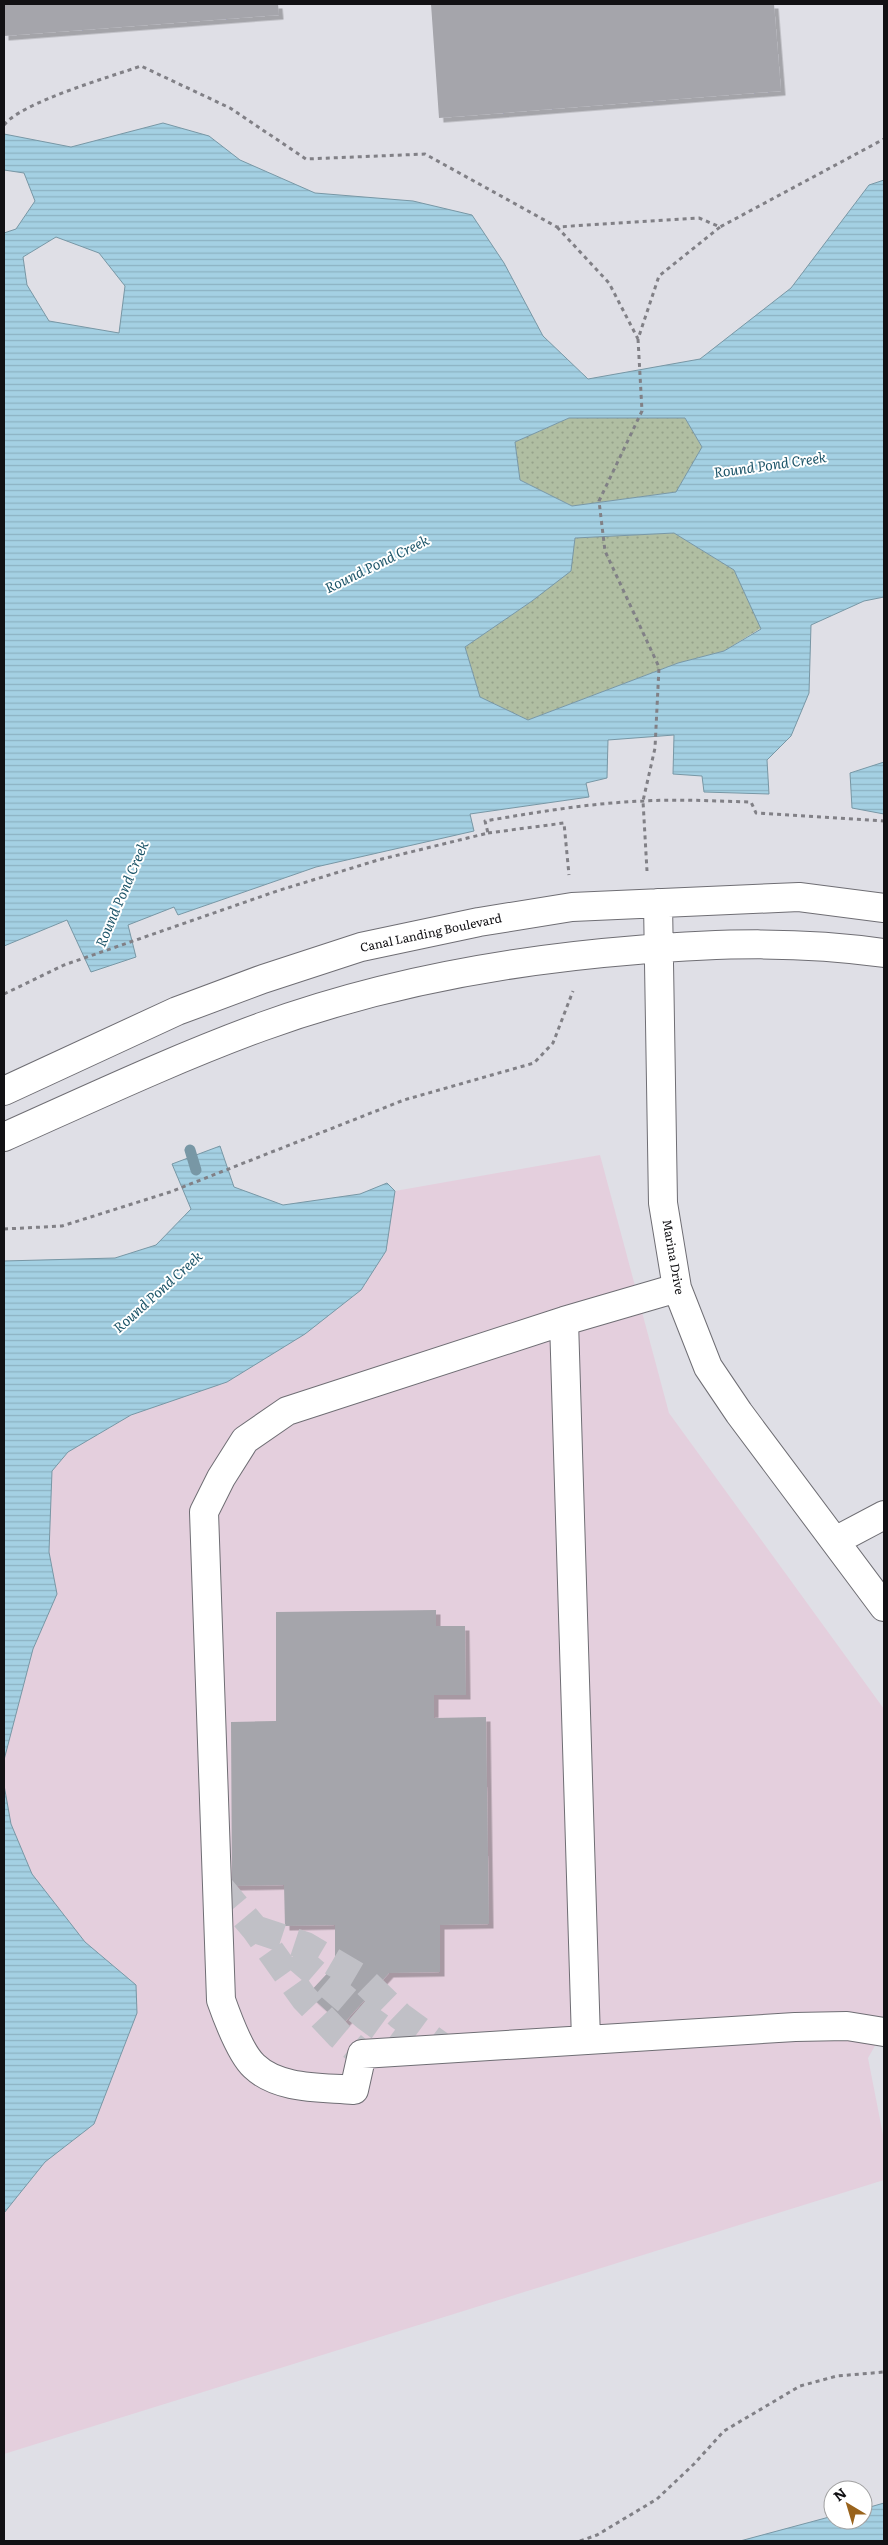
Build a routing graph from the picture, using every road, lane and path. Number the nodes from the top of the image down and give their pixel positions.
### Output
1 (4, 126) edge
2 (884, 139) edge
3 (720, 226) junction
4 (557, 227) junction
5 (638, 339) junction
6 (644, 801) junction
7 (884, 821) edge
8 (488, 833) junction
9 (647, 874) dead end
10 (570, 881) dead end
11 (658, 903) junction
12 (884, 908) edge
13 (659, 948) junction
14 (884, 953) edge
15 (574, 986) dead end
16 (4, 994) edge
17 (4, 1091) edge
18 (4, 1137) edge
19 (4, 1229) edge
20 (676, 1288) junction
21 (564, 1321) junction
22 (884, 1515) edge
23 (835, 1541) junction
24 (884, 1607) edge
25 (884, 2032) edge
26 (586, 2040) junction
27 (884, 2372) edge
28 (580, 2541) edge

1 - 4 path
2 - 3 path
3 - 4 path
3 - 5 path
4 - 5 path
5 - 6 path
6 - 7 path
6 - 8 path
6 - 9 path
8 - 10 path
8 - 16 path
11 - 12 street, Canal Landing Boulevard
11 - 13 street, Marina Drive
11 - 17 street, Canal Landing Boulevard
13 - 14 street
13 - 18 street
13 - 20 street, Marina Drive
15 - 19 path
20 - 21 street
20 - 23 street, Marina Drive
21 - 26 street
21 - 26 street
22 - 23 street
23 - 24 street, Marina Drive
25 - 26 street
27 - 28 path

